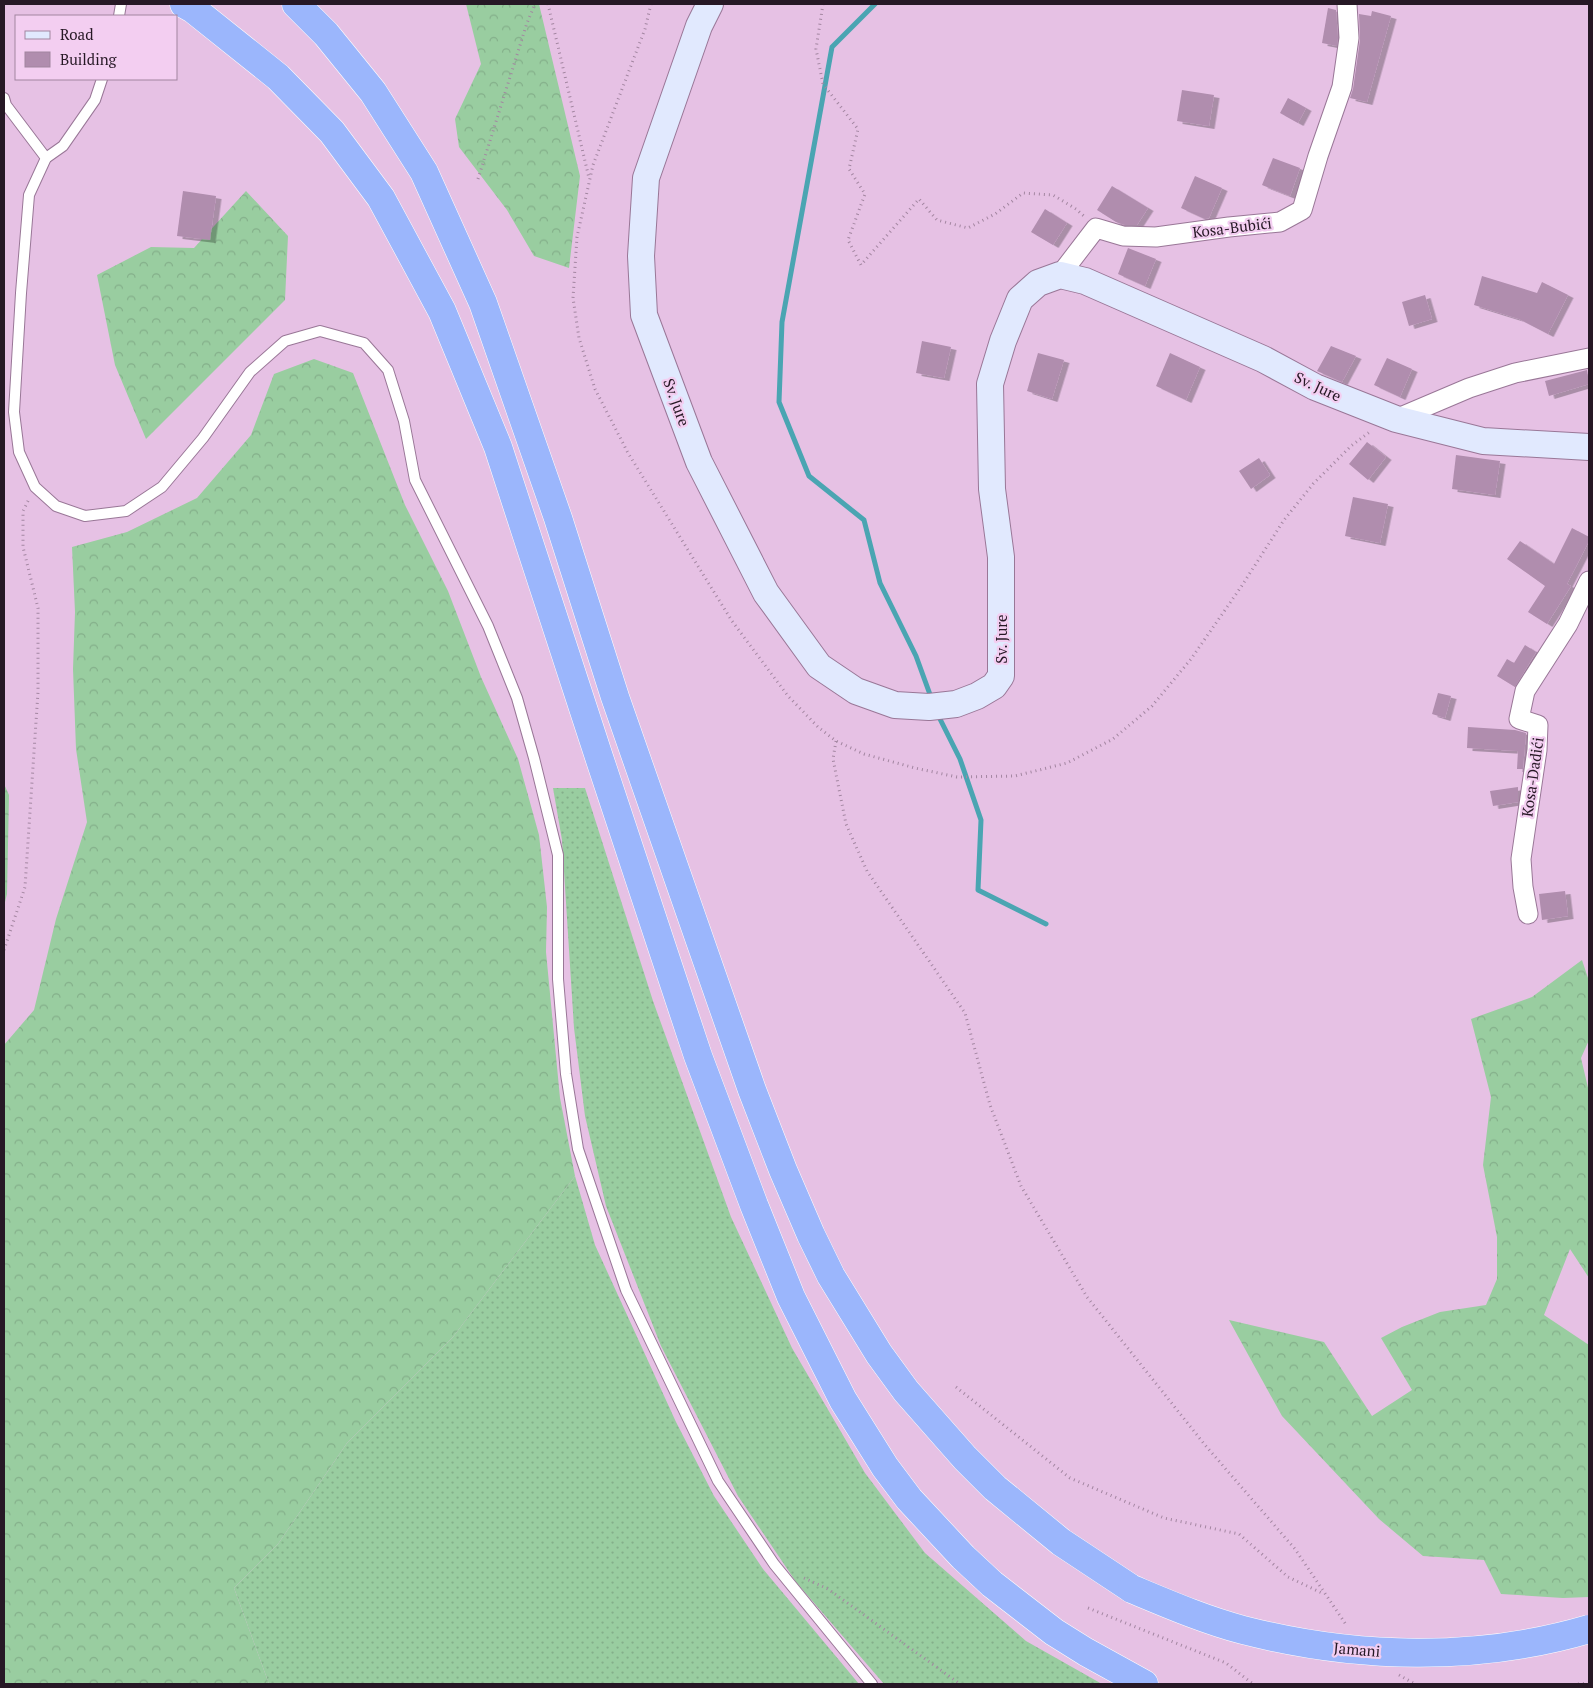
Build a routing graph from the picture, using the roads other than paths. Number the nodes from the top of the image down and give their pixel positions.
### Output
1 (296, 4) edge
2 (710, 4) edge
3 (1347, 4) edge
4 (189, 6) edge
5 (102, 80) edge
6 (4, 98) edge
7 (46, 158) junction
8 (1060, 275) junction
9 (1589, 358) edge
10 (1396, 419) junction
11 (1589, 447) edge
12 (1589, 581) edge
13 (1528, 914) dead end
14 (1589, 1629) edge
15 (872, 1684) edge
16 (1144, 1684) edge

1 - 14 highway, Jamani, bridge
2 - 8 street, Sv. Jure
3 - 8 street, Kosa-Bubići
4 - 16 highway
5 - 7 lane
6 - 7 lane
7 - 15 lane
8 - 10 street, Sv. Jure
9 - 10 street
10 - 11 street, Sv. Jure
12 - 13 street, Kosa-Dadići

